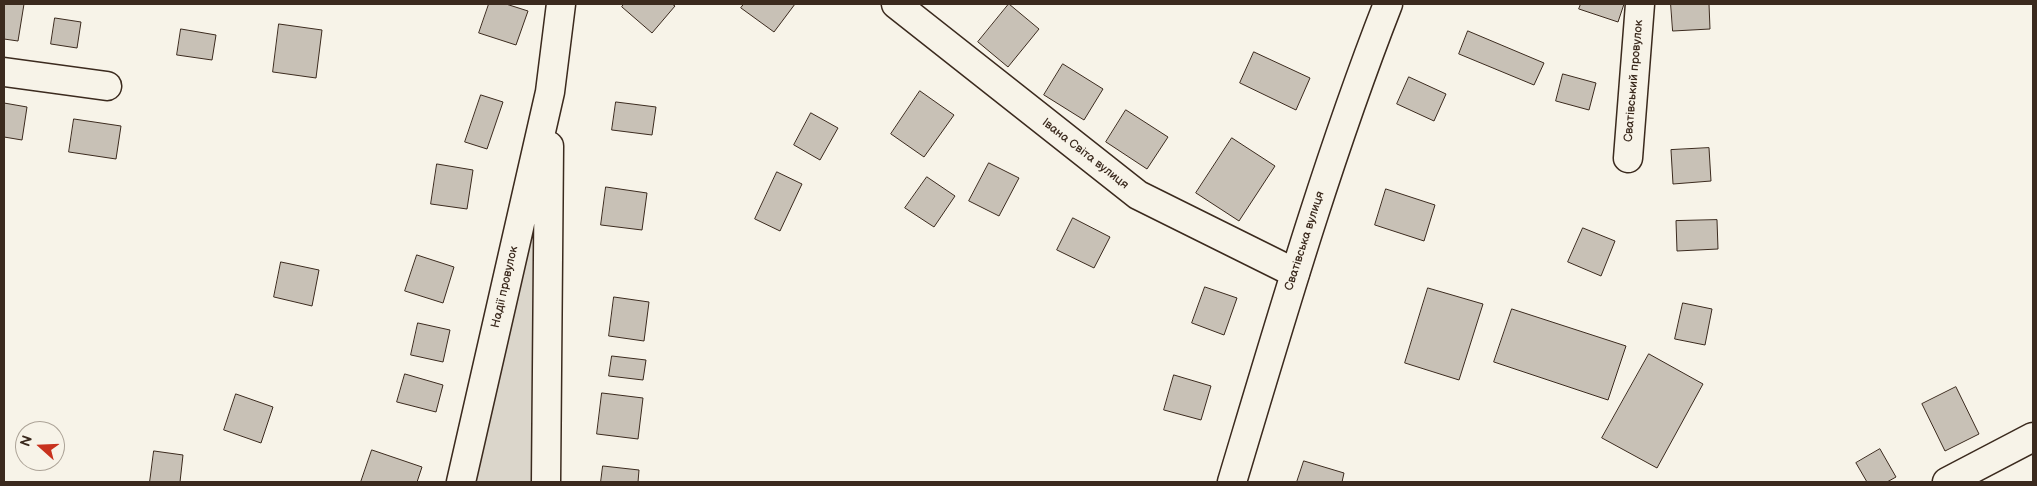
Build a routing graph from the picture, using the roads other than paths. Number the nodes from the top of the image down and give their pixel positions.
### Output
1 (561, 4) edge
2 (896, 4) edge
3 (1388, 4) edge
4 (1640, 4) edge
5 (4, 72) edge
6 (107, 86) dead end
7 (550, 92) junction
8 (1628, 158) dead end
9 (1295, 273) junction
10 (2033, 437) edge
11 (461, 482) edge
12 (546, 482) edge
13 (1232, 482) edge
14 (1946, 482) edge

1 - 7 street, Надії провулок
2 - 9 street, Івана Світа вулиця
3 - 9 street, Сватівська вулиця
4 - 8 street, Сватівський провулок
5 - 6 street
7 - 11 street, Надії провулок
7 - 12 street, Надії провулок
9 - 13 street, Сватівська вулиця
10 - 14 street

